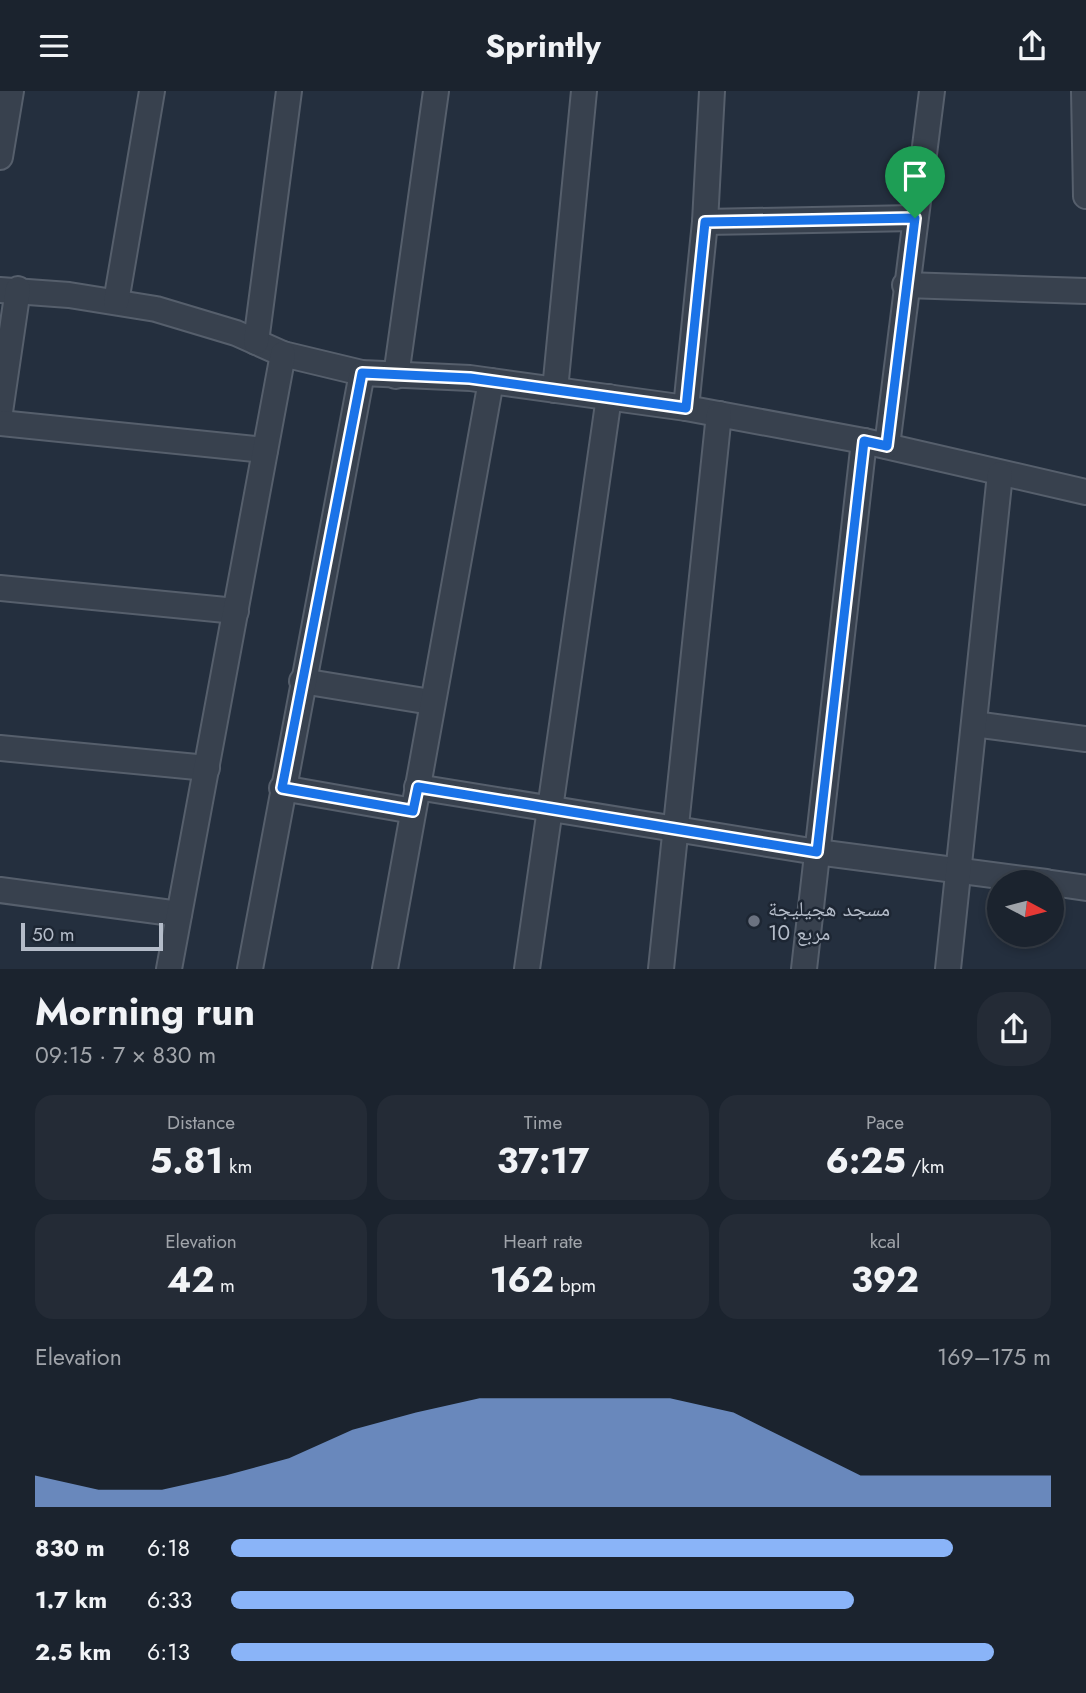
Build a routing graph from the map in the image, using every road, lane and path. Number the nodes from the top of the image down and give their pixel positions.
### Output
1 (11, 91) edge
2 (152, 91) edge
3 (289, 91) edge
4 (436, 91) edge
5 (584, 91) edge
6 (712, 91) edge
7 (932, 91) edge
8 (1084, 91) edge
9 (0, 157) edge
10 (1086, 196) edge
11 (915, 218) junction
12 (705, 222) junction
13 (905, 285) junction
14 (9, 290) edge
15 (1086, 291) edge
16 (116, 302) junction
17 (256, 342) junction
18 (283, 354) junction
19 (362, 373) junction
20 (396, 376) junction
21 (491, 381) junction
22 (555, 390) junction
23 (609, 397) junction
24 (686, 408) junction
25 (0, 412) edge
26 (719, 414) junction
27 (0, 423) edge
28 (875, 443) junction
29 (265, 450) junction
30 (1000, 474) junction
31 (1086, 492) edge
32 (0, 588) edge
33 (236, 611) junction
34 (302, 681) junction
35 (431, 702) junction
36 (974, 725) junction
37 (1086, 739) edge
38 (0, 748) edge
39 (207, 768) junction
40 (418, 787) junction
41 (282, 788) junction
42 (550, 809) junction
43 (413, 811) junction
44 (677, 829) junction
45 (817, 852) junction
46 (959, 869) junction
47 (987, 873) edge
48 (1064, 885) edge
49 (1086, 888) edge
50 (0, 890) edge
51 (179, 914) junction
52 (169, 968) edge
53 (250, 968) edge
54 (385, 968) edge
55 (527, 968) edge
56 (661, 968) edge
57 (804, 968) edge
58 (948, 968) edge

1 - 9 street
2 - 16 street
3 - 17 street
4 - 20 street
5 - 22 street
6 - 12 street
7 - 11 street
8 - 10 street
11 - 12 street
11 - 13 street
12 - 24 street
13 - 15 street
13 - 28 street
14 - 16 street
14 - 25 street
16 - 17 street
17 - 18 street
18 - 19 street
18 - 29 street
19 - 20 street
19 - 34 street
20 - 21 street
21 - 22 street
21 - 35 street
22 - 23 street
23 - 24 street
23 - 42 street
24 - 26 street
26 - 28 street
26 - 44 street
27 - 29 street
28 - 30 street
28 - 45 street
29 - 33 street
30 - 31 street
30 - 36 street
32 - 33 street
33 - 39 street
34 - 35 street
34 - 41 street
35 - 40 street
36 - 37 street
36 - 46 street
38 - 39 street
39 - 51 street
40 - 42 street
40 - 43 street
41 - 43 street
41 - 53 street
42 - 44 street
42 - 55 street
43 - 54 street
44 - 45 street
44 - 56 street
45 - 46 street
45 - 57 street
46 - 47 street
46 - 58 street
48 - 49 street
50 - 51 street
51 - 52 street

